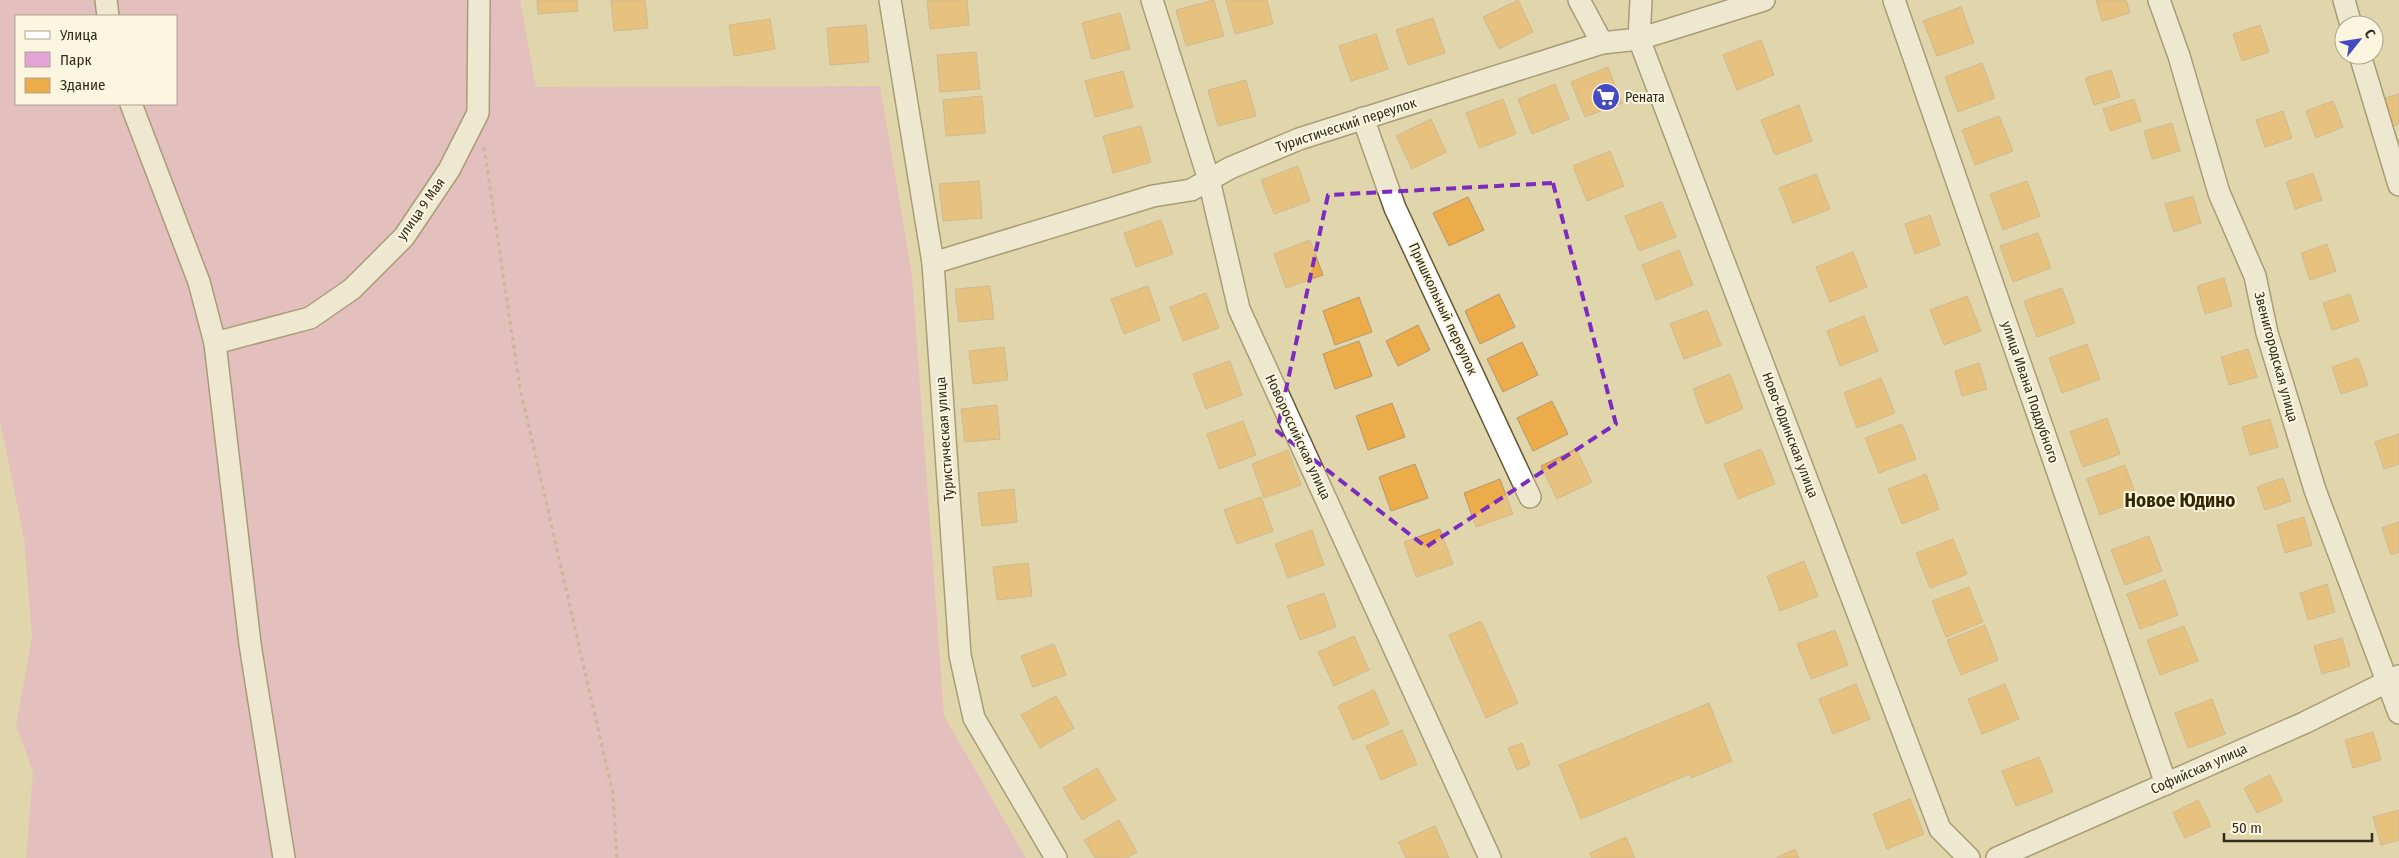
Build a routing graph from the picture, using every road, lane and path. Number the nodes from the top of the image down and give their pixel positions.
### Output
1 (106, 0) edge
2 (479, 0) edge
3 (890, 0) edge
4 (1152, 0) edge
5 (1579, 0) edge
6 (1641, 0) edge
7 (1764, 0) edge
8 (1894, 0) edge
9 (2159, 0) edge
10 (2344, 0) edge
11 (108, 15) edge
12 (2348, 15) edge
13 (1639, 39) junction
14 (1602, 43) junction
15 (2363, 65) edge
16 (131, 105) edge
17 (478, 113) junction
18 (1364, 118) junction
19 (1210, 180) junction
20 (2399, 185) edge
21 (933, 263) junction
22 (215, 343) junction
23 (1530, 497) dead end
24 (2394, 680) edge
25 (2399, 713) edge
26 (2166, 784) junction
27 (284, 858) edge
28 (617, 858) edge
29 (1056, 858) edge
30 (1490, 858) edge
31 (1969, 858) edge
32 (1997, 858) edge

1 - 11 street
2 - 17 street, улица 9 Мая
3 - 21 street, Туристическая улица
4 - 19 street, Новороссийская улица
5 - 14 street
6 - 13 street, Ново-Юдинская улица
7 - 13 street, Туристический переулок
8 - 26 street, улица Ивана Поддубного
9 - 24 street, Звенигородская улица
10 - 12 street
13 - 14 street, Туристический переулок
13 - 31 street, Ново-Юдинская улица
14 - 18 street, Туристический переулок
15 - 20 street
16 - 22 street
17 - 22 street, улица 9 Мая
17 - 28 path
18 - 19 street, Туристический переулок
18 - 23 street, Пришкольный переулок
19 - 21 street, Туристический переулок
19 - 30 street, Новороссийская улица
21 - 29 street, Туристическая улица
22 - 27 street
24 - 25 street, Звенигородская улица
24 - 26 street, Софийская улица
26 - 32 street, Софийская улица

